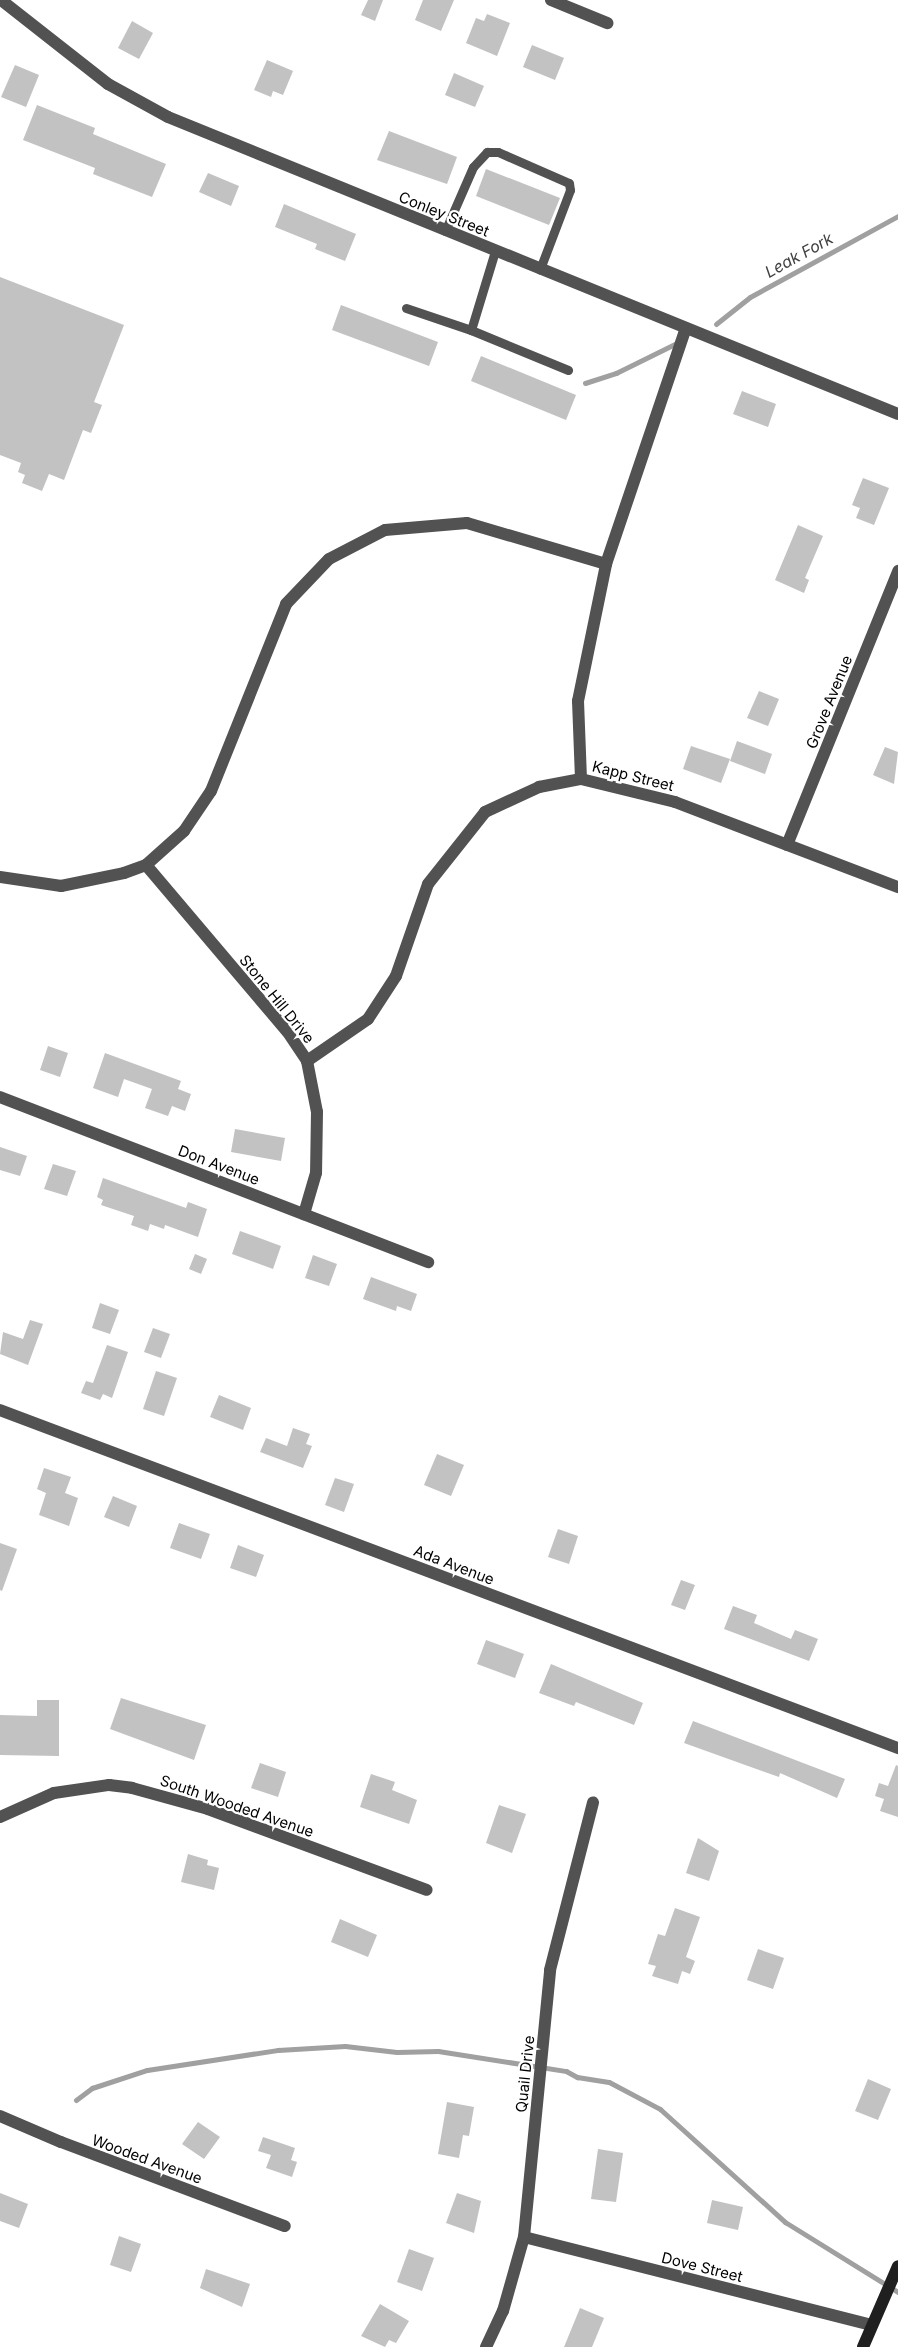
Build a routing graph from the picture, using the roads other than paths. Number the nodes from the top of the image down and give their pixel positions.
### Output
1 (1, 0) edge
2 (551, 0) edge
3 (608, 24) dead end
4 (446, 231) junction
5 (495, 250) junction
6 (540, 269) junction
7 (406, 308) dead end
8 (686, 328) junction
9 (471, 330) junction
10 (568, 370) dead end
11 (898, 414) edge
12 (606, 564) junction
13 (898, 571) edge
14 (581, 778) junction
15 (787, 845) junction
16 (146, 865) junction
17 (0, 876) edge
18 (898, 887) edge
19 (307, 1061) junction
20 (0, 1097) edge
21 (304, 1214) junction
22 (428, 1262) dead end
23 (0, 1410) edge
24 (898, 1748) edge
25 (593, 1802) dead end
26 (0, 1817) edge
27 (427, 1890) dead end
28 (0, 2116) edge
29 (285, 2226) dead end
30 (524, 2237) junction
31 (898, 2266) edge
32 (872, 2325) junction
33 (486, 2347) edge
34 (863, 2347) edge

1 - 4 street, Conley Street
2 - 3 street
4 - 5 street, Conley Street
4 - 6 lane
5 - 6 street, Conley Street
5 - 9 lane
6 - 8 street, Conley Street
7 - 9 lane
8 - 11 street, Conley Street
8 - 12 street
9 - 10 lane
12 - 14 street
12 - 16 street
13 - 15 street, Grove Avenue
14 - 15 street, Kapp Street
14 - 19 street, Kapp Street
15 - 18 street, Kapp Street
16 - 17 street
16 - 19 street, Stone Hill Drive
19 - 21 street, Stone Hill Drive
20 - 21 street, Don Avenue
21 - 22 street, Don Avenue
23 - 24 street, Ada Avenue
25 - 30 street, Quail Drive
26 - 27 street, South Wooded Avenue
28 - 29 street, Wooded Avenue
30 - 32 street, Dove Street
30 - 33 street, Quail Drive
31 - 32 street
32 - 34 street

